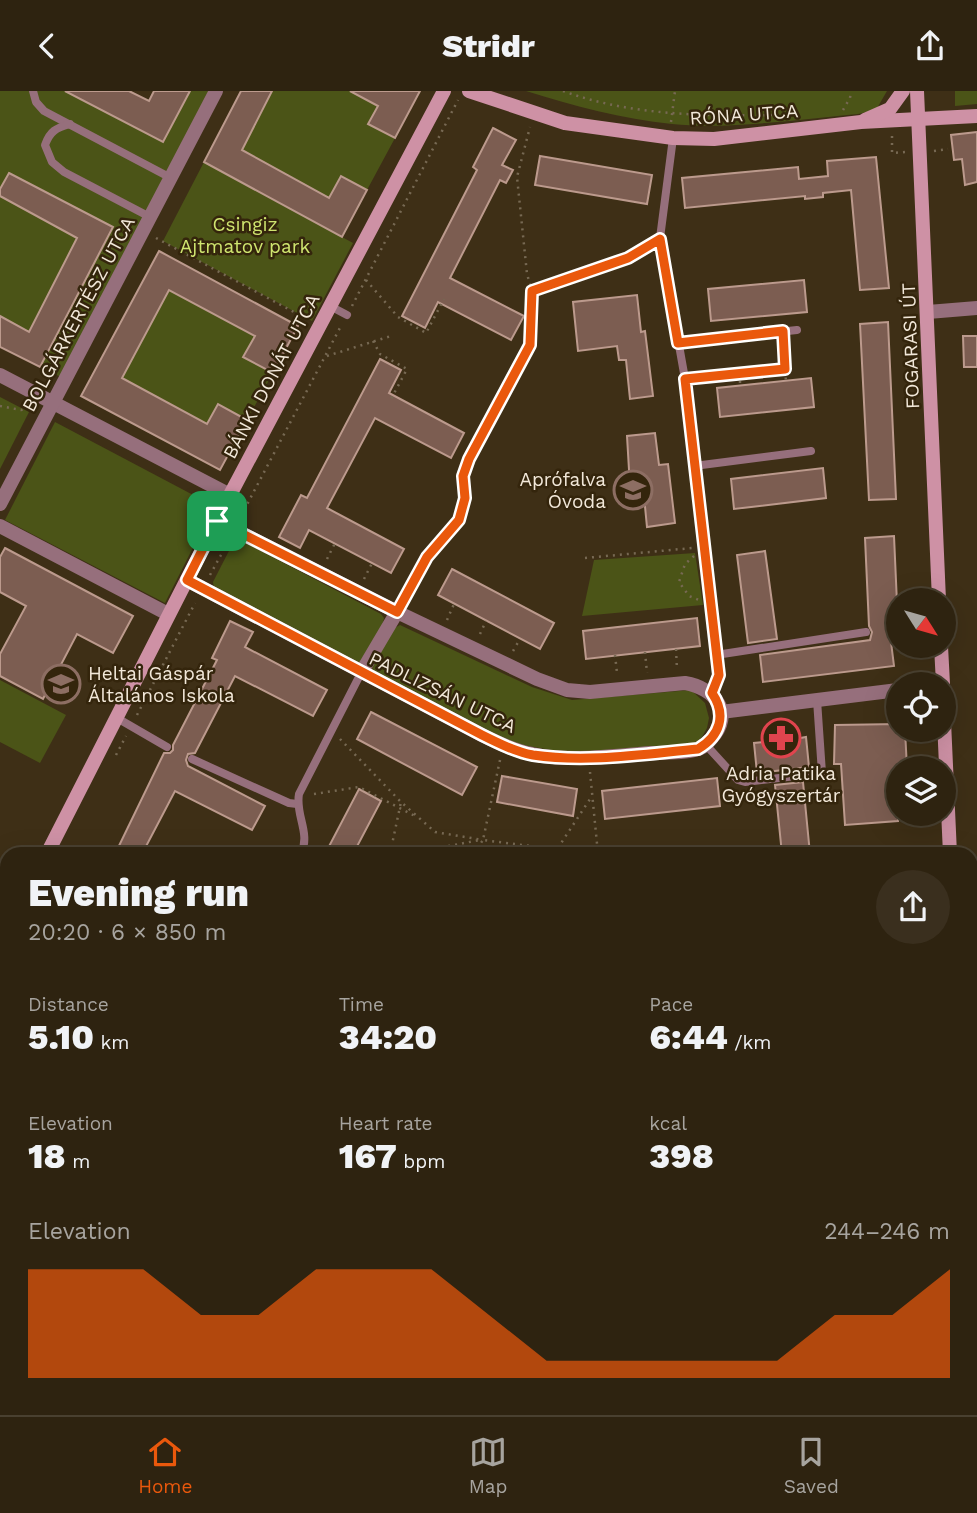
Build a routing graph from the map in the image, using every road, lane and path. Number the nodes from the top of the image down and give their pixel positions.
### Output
1 (33, 91) edge
2 (216, 91) edge
3 (444, 91) edge
4 (463, 91) edge
5 (469, 91) edge
6 (563, 91) edge
7 (675, 91) edge
8 (851, 91) edge
9 (902, 91) edge
10 (917, 91) edge
11 (534, 113) junction
12 (835, 113) dead end
13 (671, 115) junction
14 (785, 115) dead end
15 (977, 116) edge
16 (918, 121) junction
17 (861, 122) junction
18 (70, 124) junction
19 (670, 137) junction
20 (171, 178) junction
21 (150, 217) junction
22 (143, 231) junction
23 (660, 239) junction
24 (365, 279) junction
25 (532, 291) junction
26 (444, 299) dead end
27 (330, 306) junction
28 (977, 308) edge
29 (928, 312) junction
30 (347, 315) joint
31 (319, 325) junction
32 (797, 330) dead end
33 (783, 331) junction
34 (391, 336) dead end
35 (373, 341) junction
36 (678, 343) junction
37 (326, 356) dead end
38 (785, 369) junction
39 (740, 374) junction
40 (0, 375) edge
41 (685, 379) junction
42 (786, 381) dead end
43 (740, 386) dead end
44 (390, 401) dead end
45 (52, 403) junction
46 (811, 451) dead end
47 (694, 466) junction
48 (230, 495) junction
49 (0, 503) edge
50 (217, 521) junction
51 (0, 526) edge
52 (703, 550) junction
53 (585, 558) dead end
54 (187, 580) junction
55 (939, 588) edge
56 (710, 601) junction
57 (397, 612) junction
58 (169, 614) junction
59 (866, 632) dead end
60 (676, 649) dead end
61 (645, 652) dead end
62 (615, 655) dead end
63 (716, 655) junction
64 (361, 673) junction
65 (679, 684) junction
66 (648, 687) junction
67 (618, 689) junction
68 (886, 691) edge
69 (712, 693) junction
70 (817, 700) junction
71 (721, 712) junction
72 (117, 717) junction
73 (333, 731) junction
74 (945, 742) edge
75 (503, 745) junction
76 (706, 745) junction
77 (167, 747) dead end
78 (589, 758) junction
79 (192, 759) dead end
80 (592, 796) junction
81 (298, 799) junction
82 (401, 802) junction
83 (400, 809) junction
84 (421, 820) junction
85 (483, 840) junction
86 (51, 847) edge
87 (304, 847) edge
88 (392, 847) edge
89 (445, 847) edge
90 (478, 847) edge
91 (536, 847) edge
92 (560, 847) edge
93 (597, 847) edge
94 (950, 847) edge

1 - 18 lane
2 - 20 street, BOLGÁRKERTÉSZ UTCA
3 - 27 street, BÁNKI DONÁT UTCA
4 - 24 path
5 - 11 street, RÓNA UTCA
6 - 13 path
7 - 13 path
8 - 12 path
9 - 17 street, RÓNA UTCA
10 - 16 street, FOGARASI ÚT
11 - 19 street, RÓNA UTCA
11 - 25 path
13 - 14 path
13 - 19 path
15 - 16 street, RÓNA UTCA
16 - 17 street, RÓNA UTCA
16 - 29 street, FOGARASI ÚT
17 - 19 street, RÓNA UTCA
18 - 20 lane
18 - 21 lane, BOLGÁRKERTÉSZ UTCA
19 - 23 lane
20 - 21 street, BOLGÁRKERTÉSZ UTCA
21 - 22 street, BOLGÁRKERTÉSZ UTCA
22 - 31 path
22 - 45 street, BOLGÁRKERTÉSZ UTCA
23 - 25 path
23 - 36 lane
24 - 26 path
24 - 30 path
25 - 57 path
27 - 30 lane
27 - 31 street, BÁNKI DONÁT UTCA
28 - 29 street
29 - 55 street, FOGARASI ÚT
31 - 48 street, BÁNKI DONÁT UTCA
32 - 33 lane
33 - 36 lane
33 - 38 path
34 - 35 path
35 - 37 path
35 - 44 path
36 - 41 lane
38 - 39 path
38 - 42 path
39 - 41 path
39 - 43 path
40 - 45 street
41 - 47 lane
45 - 48 street
45 - 49 street, BOLGÁRKERTÉSZ UTCA
46 - 47 lane
47 - 52 lane
48 - 50 street, BÁNKI DONÁT UTCA
50 - 54 street, BÁNKI DONÁT UTCA
50 - 57 street
51 - 58 street
52 - 53 path
52 - 56 lane
52 - 56 path
54 - 58 street, BÁNKI DONÁT UTCA
54 - 64 street, PADLIZSÁN UTCA
56 - 63 lane
57 - 64 street
57 - 67 street
58 - 72 street, BÁNKI DONÁT UTCA
59 - 63 lane
60 - 65 path
61 - 66 path
62 - 67 path
63 - 69 lane
64 - 73 lane
64 - 75 street, PADLIZSÁN UTCA
65 - 66 street
65 - 69 street
66 - 67 street
68 - 70 street
69 - 71 street
70 - 71 street
70 - 76 lane
71 - 76 street
72 - 77 lane
72 - 86 street, BÁNKI DONÁT UTCA
73 - 81 lane
73 - 82 path
74 - 94 street
75 - 78 street, PADLIZSÁN UTCA
75 - 85 path
76 - 78 street, PADLIZSÁN UTCA
78 - 80 path
79 - 81 lane
80 - 92 path
80 - 93 path
81 - 83 path
81 - 87 lane
82 - 83 path
82 - 84 path
83 - 84 path
83 - 88 path
84 - 85 path
85 - 89 path
85 - 90 path
85 - 91 path

